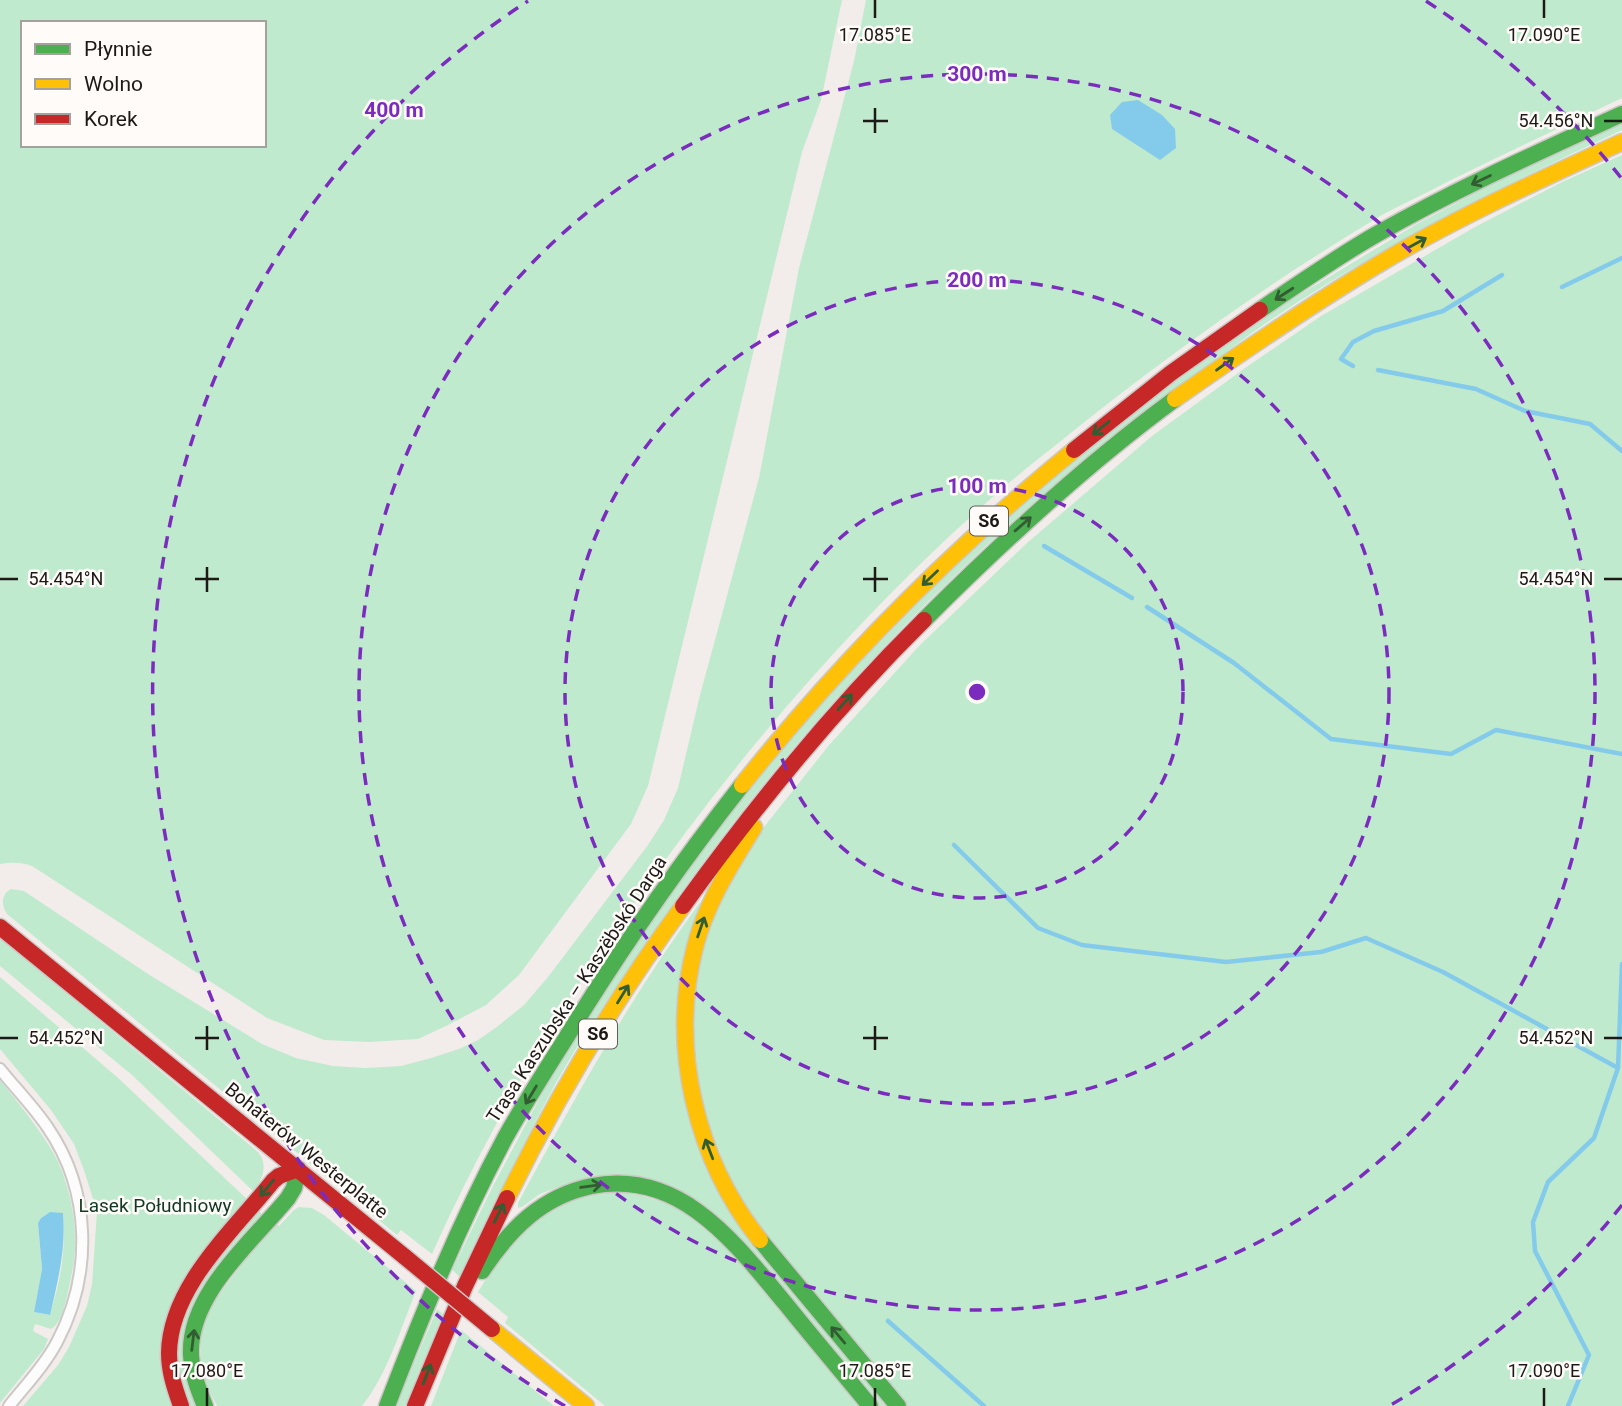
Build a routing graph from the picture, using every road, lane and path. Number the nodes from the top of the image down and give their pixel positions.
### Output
1 (1622, 114) edge
2 (1622, 142) edge
3 (800, 753) junction
4 (0, 926) edge
5 (0, 1069) edge
6 (298, 1169) junction
7 (425, 1308) junction
8 (440, 1342) junction
9 (9, 1406) edge
10 (181, 1406) edge
11 (205, 1406) edge
12 (371, 1406) edge
13 (387, 1406) edge
14 (415, 1406) edge
15 (586, 1406) edge
16 (870, 1406) edge
17 (898, 1406) edge

1 -> 7 main road, Trasa Kaszubska – Kaszëbskô Darga / S6
3 -> 2 main road, S6
8 -> 3 main road, S6
17 -> 3 main road
4 - 6 main road, Bohaterów Westerplatte
5 - 9 street
6 -> 10 main road
11 -> 6 main road
6 - 15 main road, Bohaterów Westerplatte, bridge
7 - 12 main road
7 - 13 main road, Trasa Kaszubska – Kaszëbskô Darga / S6
14 -> 8 main road, S6
8 -> 16 main road

